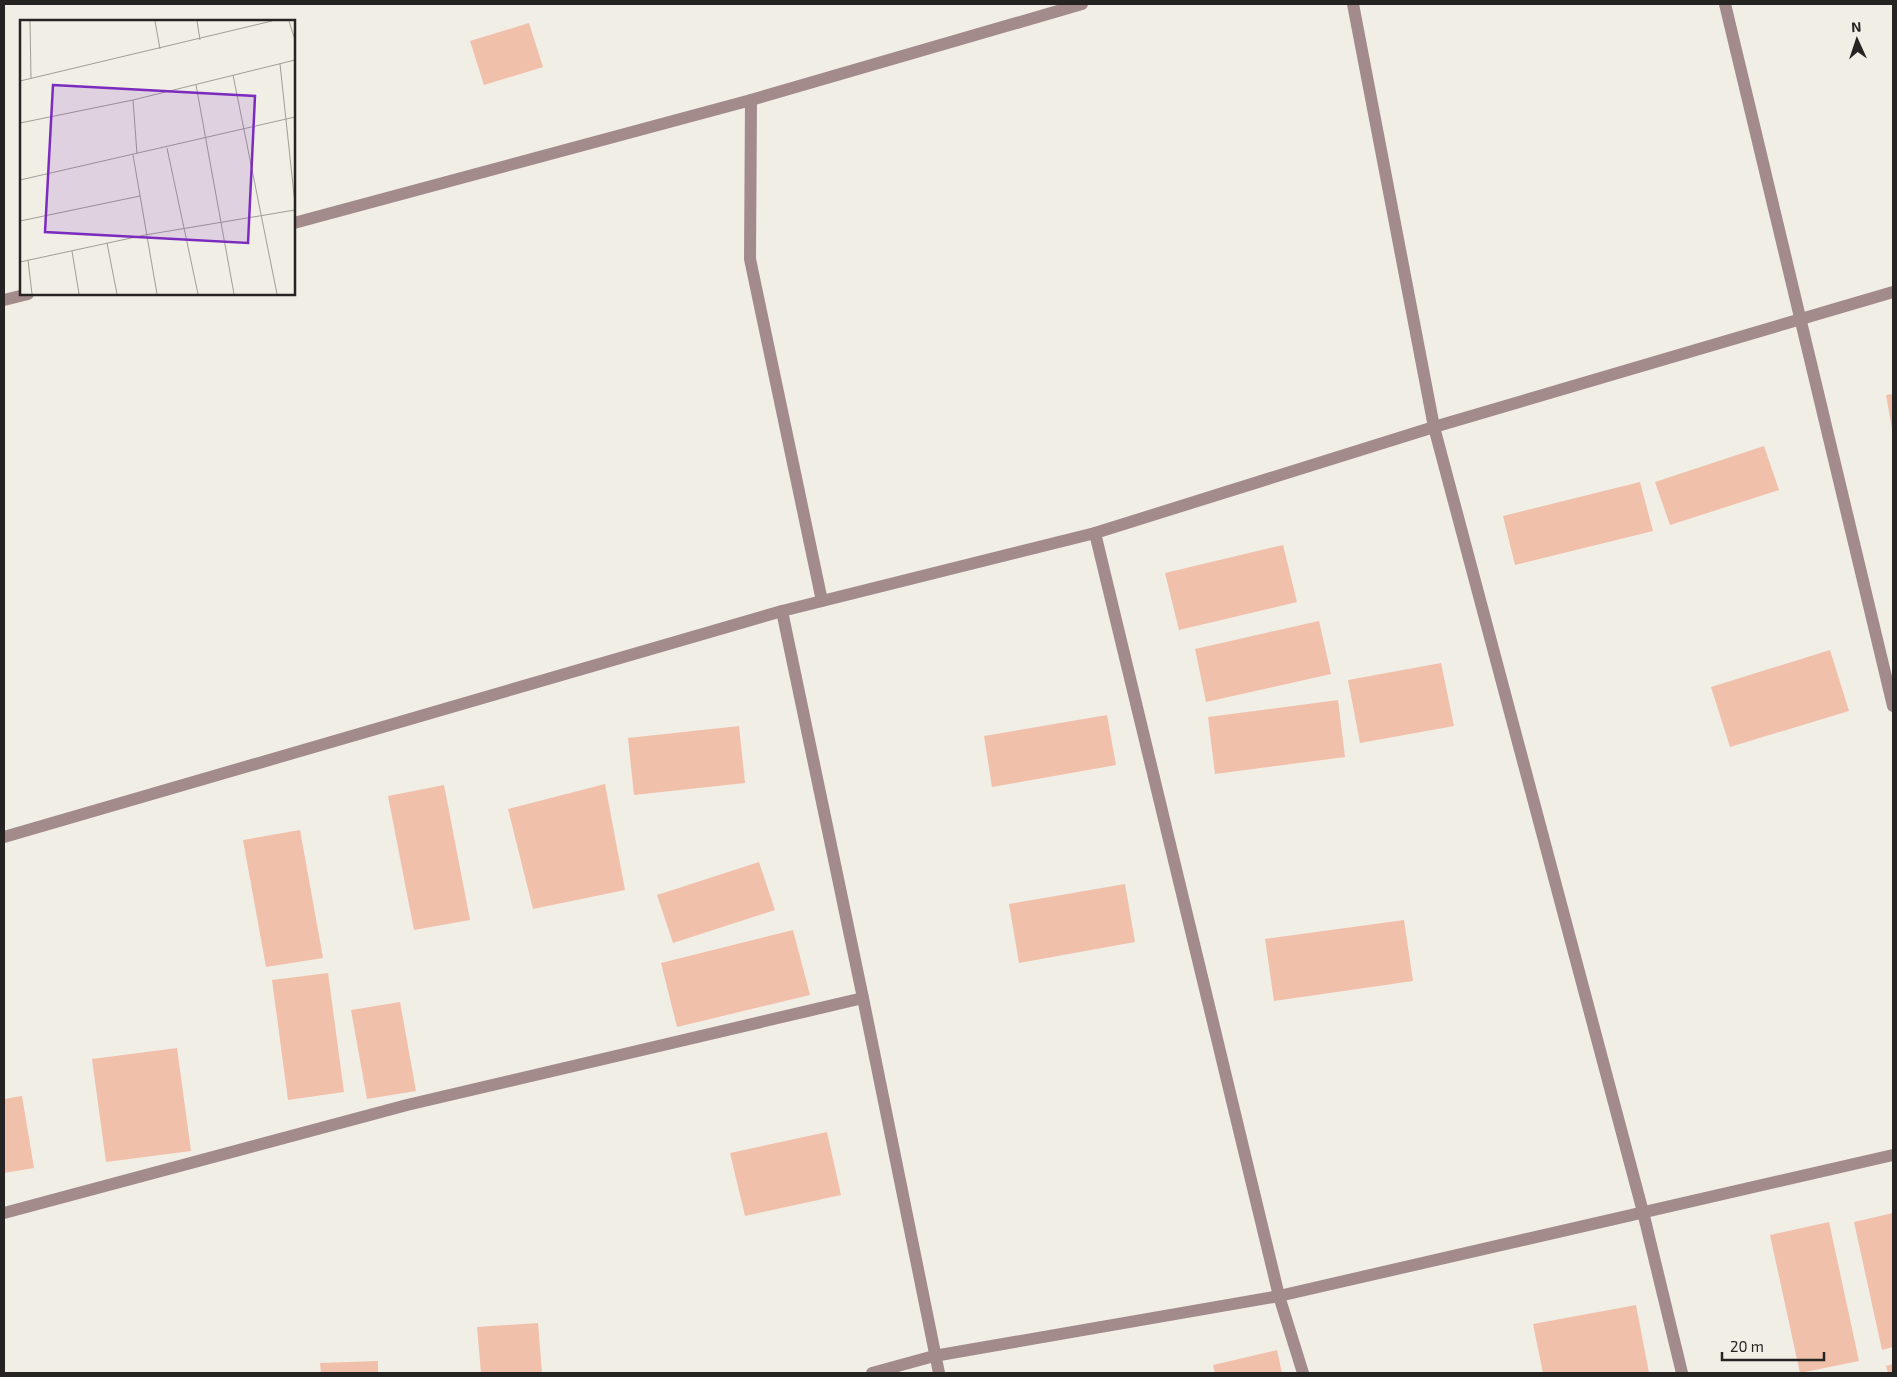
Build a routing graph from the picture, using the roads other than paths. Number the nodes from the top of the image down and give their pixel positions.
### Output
1 (1082, 4) edge
2 (1353, 4) edge
3 (1725, 4) edge
4 (751, 100) junction
5 (295, 223) edge
6 (1893, 292) edge
7 (24, 295) edge
8 (4, 300) edge
9 (1802, 318) junction
10 (1434, 427) junction
11 (1095, 533) junction
12 (822, 601) junction
13 (782, 611) junction
14 (1893, 706) edge
15 (4, 837) edge
16 (863, 998) junction
17 (1893, 1155) edge
18 (1643, 1212) junction
19 (4, 1213) edge
20 (1279, 1296) junction
21 (934, 1356) junction
22 (872, 1373) edge
23 (939, 1373) edge
24 (1303, 1373) edge
25 (1682, 1373) edge

1 - 4 street
2 - 10 street
3 - 9 street
4 - 5 street
4 - 12 street
6 - 9 street
7 - 8 street
9 - 10 street
9 - 14 street
10 - 11 street
10 - 18 street
11 - 12 street
11 - 20 street
12 - 13 street
13 - 15 street
13 - 16 street
16 - 19 street
16 - 21 street
17 - 18 street
18 - 20 street
18 - 25 street
20 - 21 street
20 - 24 street
21 - 22 street
21 - 23 street

